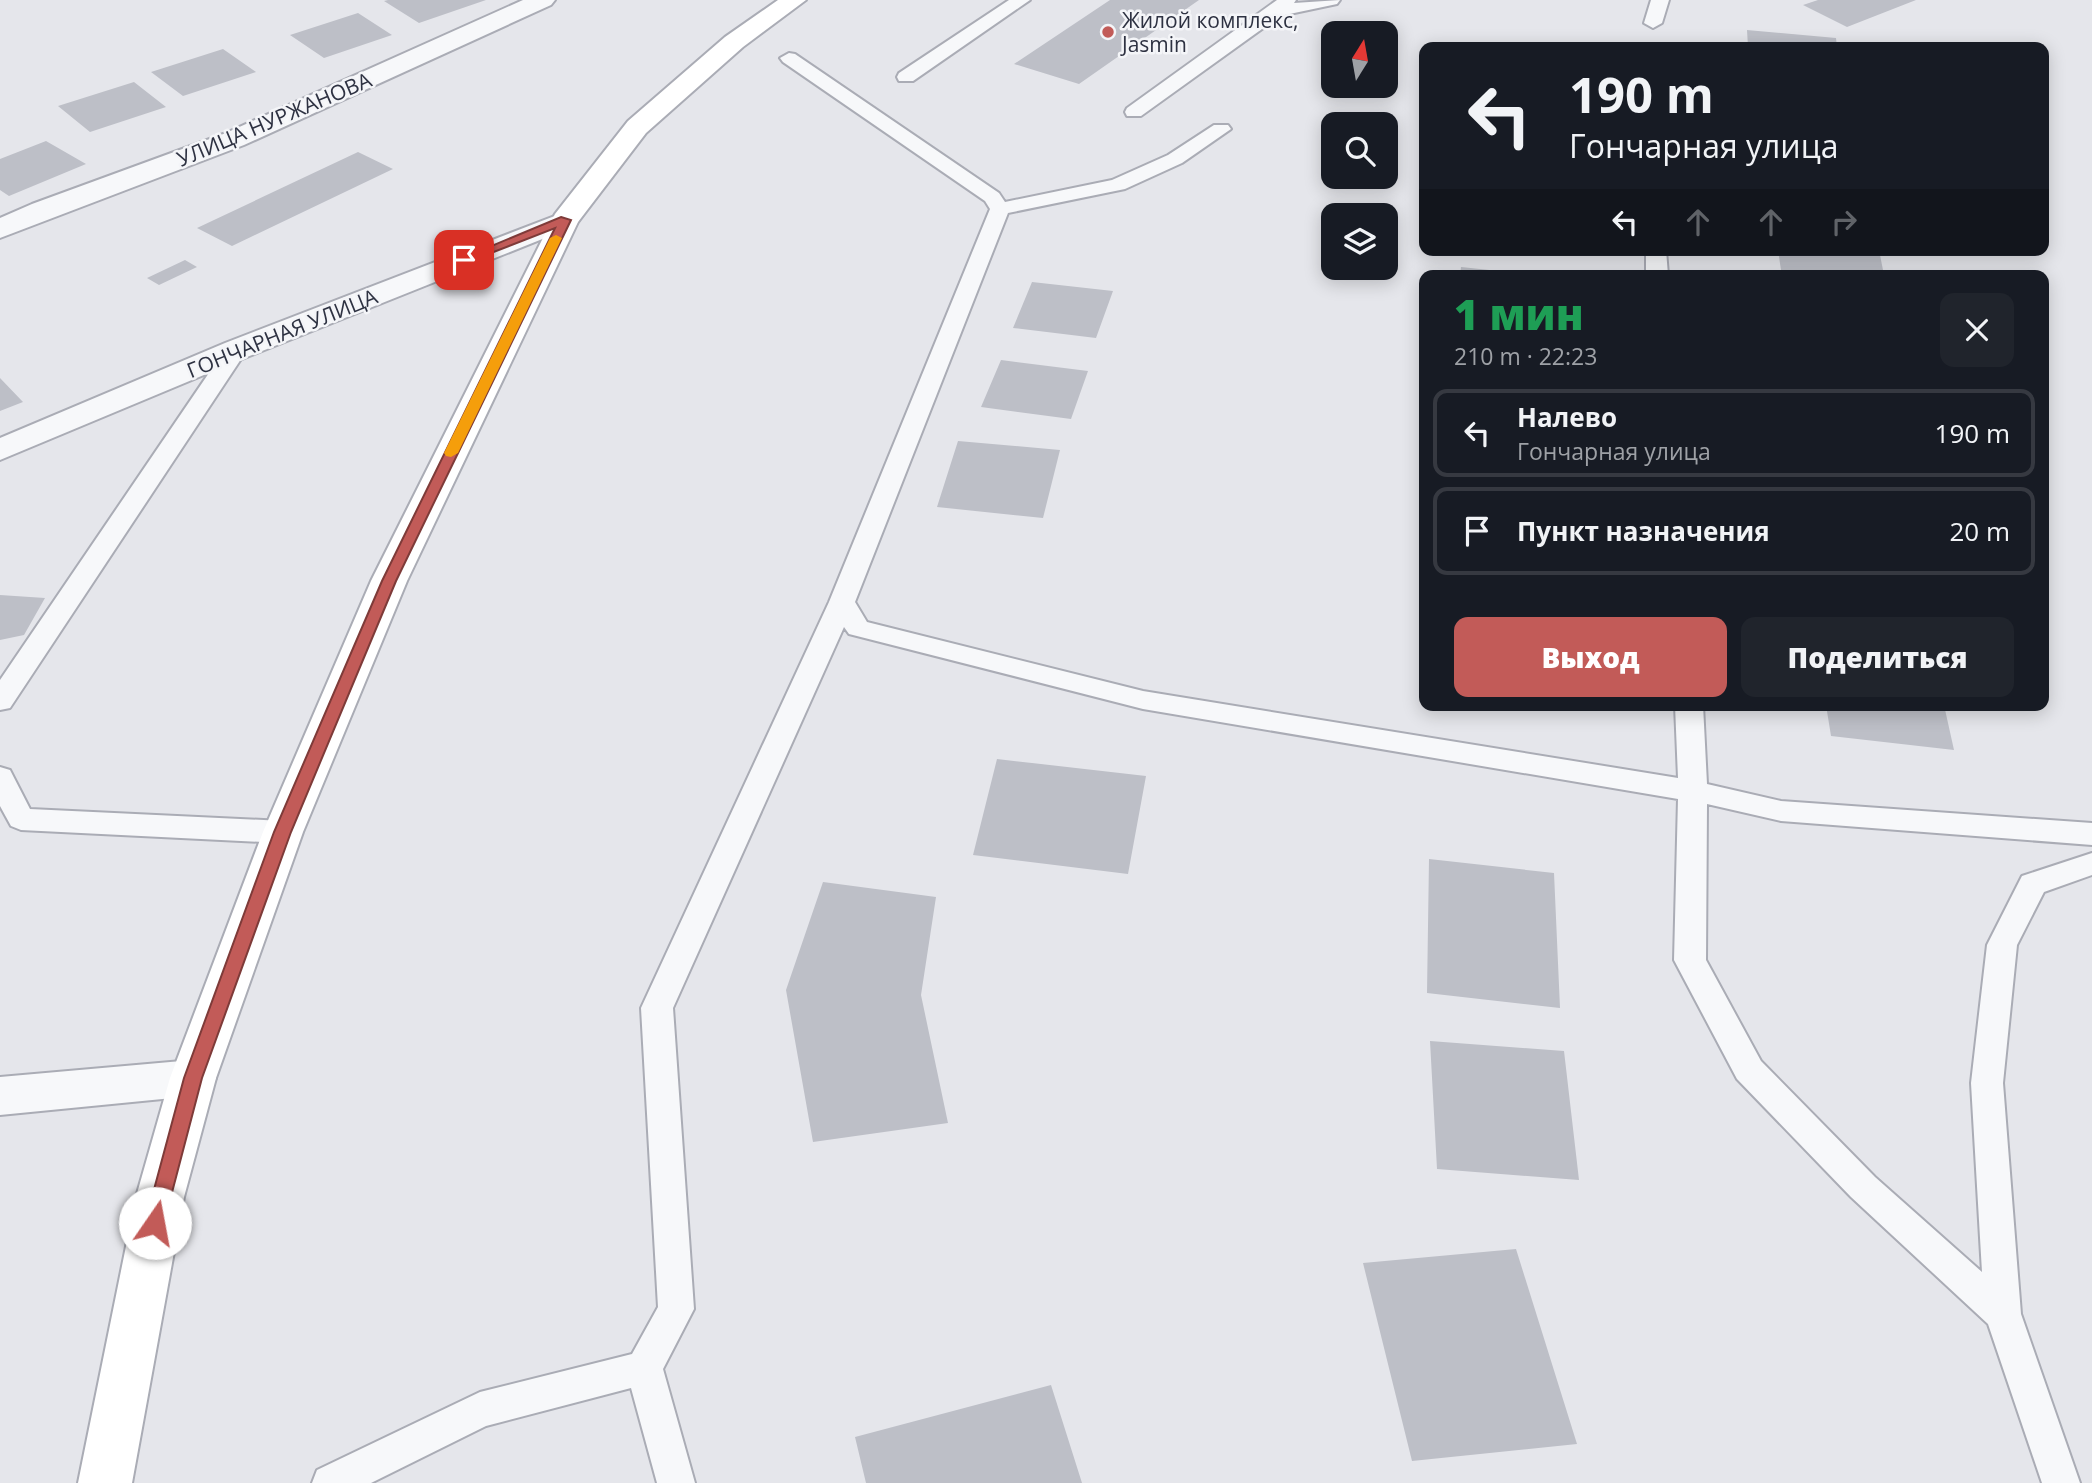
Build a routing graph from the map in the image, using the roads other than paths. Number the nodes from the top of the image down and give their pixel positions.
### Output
1 (543, 0) edge
2 (794, 0) edge
3 (1021, 0) edge
4 (1331, 0) edge
5 (1660, 0) edge
6 (1280, 6) edge
7 (1653, 23) dead end
8 (789, 58) dead end
9 (906, 77) dead end
10 (1133, 112) dead end
11 (1221, 129) dead end
12 (1000, 209) junction
13 (565, 220) junction
14 (0, 229) edge
15 (236, 350) junction
16 (0, 450) edge
17 (842, 602) junction
18 (0, 701) edge
19 (1689, 711) edge
20 (0, 777) edge
21 (1693, 791) junction
22 (283, 832) junction
23 (2092, 834) edge
24 (2092, 863) edge
25 (193, 1078) junction
26 (2, 1096) edge
27 (2003, 1314) junction
28 (644, 1368) junction
29 (105, 1483) edge
30 (331, 1483) edge
31 (676, 1483) edge
32 (2061, 1483) edge

1 - 14 street, УЛИЦА НУРЖАНОВА
2 - 13 main road
3 - 9 lane
4 - 6 lane
5 - 7 lane
6 - 10 lane
8 - 12 lane
11 - 12 lane
12 - 17 lane
13 - 15 street, ГОНЧАРНАЯ УЛИЦА
13 - 22 main road
15 - 16 street, ГОНЧАРНАЯ УЛИЦА
15 - 18 lane
17 - 21 lane
17 - 28 lane
19 - 21 lane
20 - 22 lane
21 - 23 lane
21 - 27 lane
22 - 25 main road
24 - 27 lane
25 - 26 street
25 - 29 main road
27 - 32 lane
28 - 30 lane
28 - 31 lane

